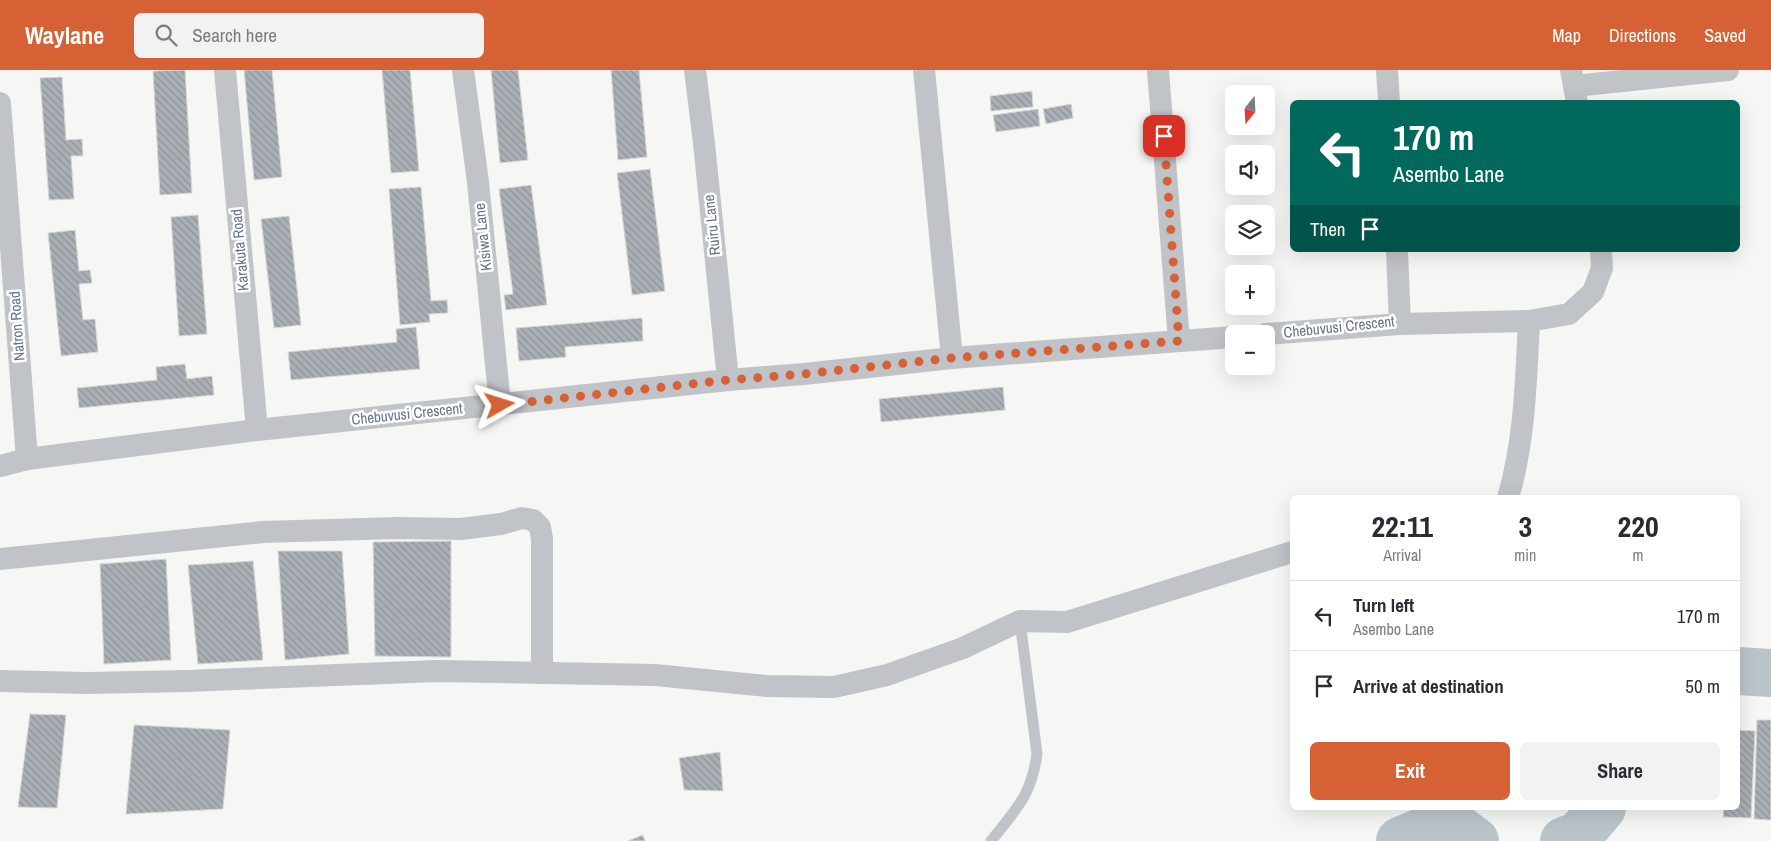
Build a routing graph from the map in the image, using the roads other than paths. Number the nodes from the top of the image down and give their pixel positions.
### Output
1 (224, 70) edge
2 (464, 70) edge
3 (695, 70) edge
4 (924, 70) edge
5 (1158, 70) edge
6 (1387, 70) edge
7 (1728, 70) edge
8 (1574, 86) edge
9 (1389, 100) edge
10 (0, 103) edge
11 (1397, 252) edge
12 (1600, 252) edge
13 (1529, 321) junction
14 (1400, 324) junction
15 (1275, 333) edge
16 (1225, 338) edge
17 (1179, 341) junction
18 (952, 358) junction
19 (728, 380) junction
20 (500, 405) junction
21 (256, 430) junction
22 (27, 459) junction
23 (0, 466) edge
24 (1509, 495) edge
25 (1290, 553) edge
26 (0, 560) edge
27 (1020, 621) junction
28 (542, 673) junction
29 (0, 681) edge
30 (991, 841) edge

1 - 21 street, Karakuta Road
2 - 20 street, Kisiwa Lane
3 - 19 street, Ruiru Lane
4 - 18 street
5 - 17 street
6 - 9 street
7 - 8 street
10 - 22 street, Natron Road
11 - 14 street, Chebuvusi Crescent
12 - 13 street
13 - 14 street
13 - 24 street
14 - 15 street, Chebuvusi Crescent
16 - 17 street, Chebuvusi Crescent
17 - 18 street, Chebuvusi Crescent
18 - 19 street, Chebuvusi Crescent
19 - 20 street, Chebuvusi Crescent
20 - 21 street, Chebuvusi Crescent
21 - 22 street, Chebuvusi Crescent
22 - 23 street, Chebuvusi Crescent
25 - 27 street
26 - 28 street
27 - 28 street
27 - 30 lane
28 - 29 street

